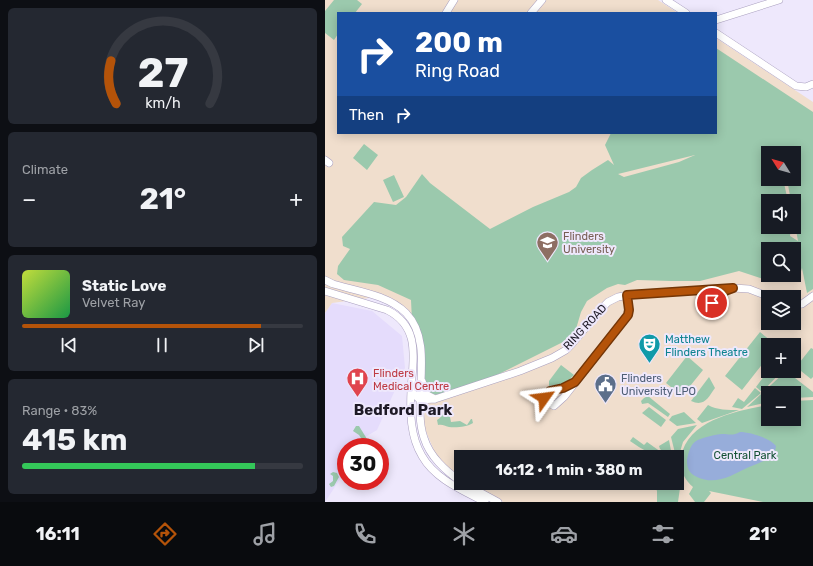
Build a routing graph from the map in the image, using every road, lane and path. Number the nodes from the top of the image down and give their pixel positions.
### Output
1 (453, 0) edge
2 (542, 0) edge
3 (666, 0) edge
4 (779, 0) edge
5 (447, 12) edge
6 (532, 12) edge
7 (684, 12) edge
8 (717, 20) edge
9 (717, 34) edge
10 (813, 84) edge
11 (325, 280) edge
12 (733, 288) junction
13 (325, 291) edge
14 (761, 294) edge
15 (627, 295) junction
16 (813, 296) edge
17 (801, 304) edge
18 (706, 310) dead end
19 (420, 378) junction
20 (575, 382) dead end
21 (411, 391) junction
22 (420, 400) junction
23 (435, 400) junction
24 (420, 414) junction
25 (415, 437) junction
26 (454, 476) edge
27 (476, 490) edge
28 (485, 502) edge
29 (498, 502) edge

1 - 5 street
2 - 6 street
3 - 7 street
4 - 8 street
9 - 10 street
11 - 19 street
12 - 14 street, RING ROAD
12 - 15 street, RING ROAD
12 - 18 street
13 - 21 street
15 - 20 street
15 - 23 street, RING ROAD
16 - 17 street
19 - 22 street
19 - 23 street
21 - 22 street
21 - 25 street
22 - 23 street, RING ROAD
22 - 24 street
22 - 25 street
23 - 24 street
24 - 26 street
25 - 28 street
27 - 29 street

